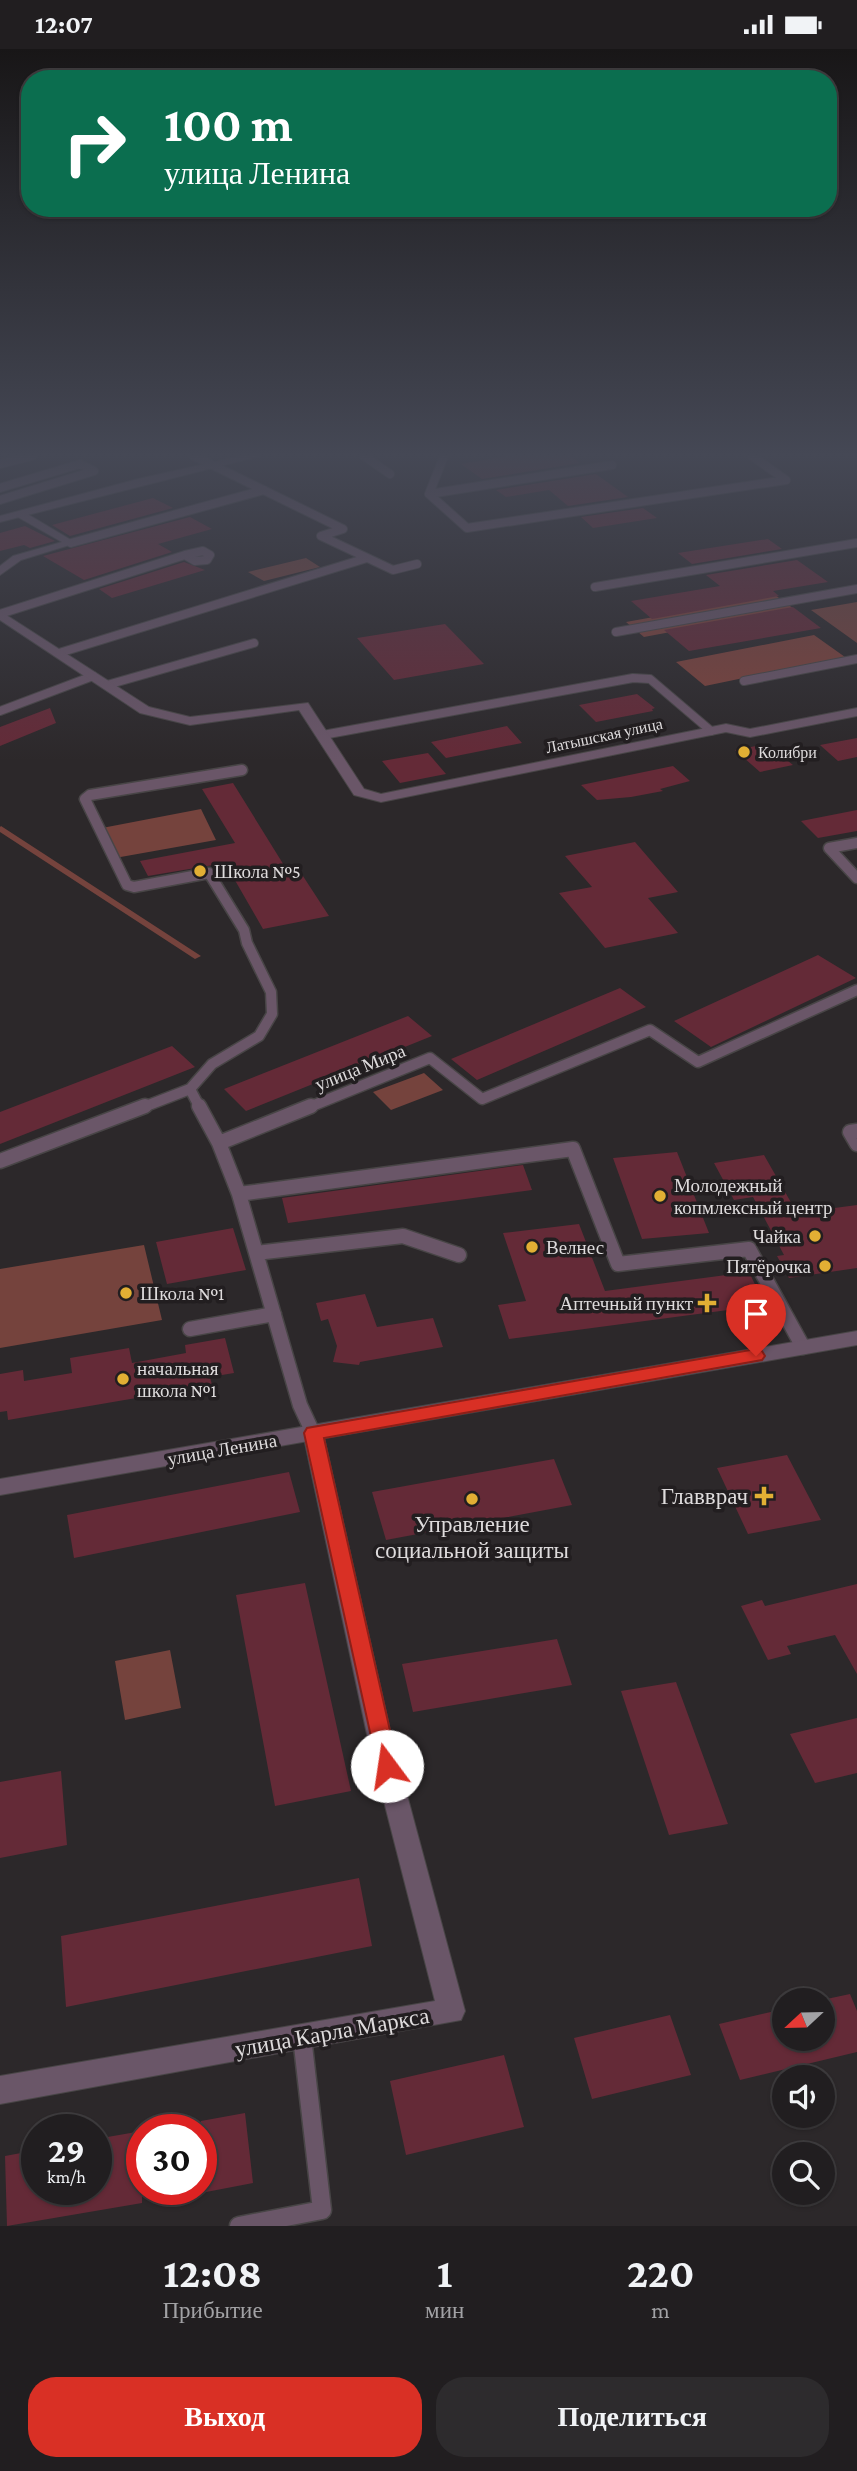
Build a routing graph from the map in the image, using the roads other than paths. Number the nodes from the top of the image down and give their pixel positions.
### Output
1 (18, 558) edge
2 (177, 558) edge
3 (367, 558) joint
4 (770, 558) edge
5 (417, 564) dead end
6 (0, 572) edge
7 (595, 587) dead end
8 (857, 589) edge
9 (0, 614) edge
10 (616, 632) dead end
11 (254, 643) dead end
12 (59, 653) junction
13 (857, 659) edge
14 (93, 676) junction
15 (744, 681) dead end
16 (107, 685) junction
17 (0, 711) edge
18 (857, 712) edge
19 (711, 731) junction
20 (323, 735) junction
21 (242, 769) dead end
22 (857, 843) edge
23 (857, 878) edge
24 (857, 990) edge
25 (190, 1089) junction
26 (857, 1131) edge
27 (219, 1143) junction
28 (857, 1145) edge
29 (0, 1161) edge
30 (239, 1194) junction
31 (256, 1253) junction
32 (459, 1255) dead end
33 (274, 1314) junction
34 (190, 1329) dead end
35 (857, 1338) edge
36 (803, 1347) junction
37 (313, 1433) junction
38 (0, 1487) edge
39 (302, 2037) junction
40 (0, 2090) edge
41 (239, 2226) edge

1 - 6 street
2 - 9 lane
3 - 5 lane
3 - 12 lane
4 - 7 lane
8 - 10 lane
9 - 12 street
11 - 16 lane
12 - 14 street
13 - 15 lane
14 - 16 street
14 - 17 lane
16 - 20 street
18 - 19 street, Латышская улица
19 - 20 lane
19 - 20 street, Латышская улица
21 - 25 lane
22 - 23 lane
24 - 27 lane, улица Мира
25 - 27 lane
25 - 29 lane
26 - 28 lane
27 - 30 lane
30 - 31 lane
30 - 36 lane
31 - 32 lane
31 - 33 lane
33 - 34 lane
33 - 37 lane
35 - 36 street, улица Ленина
36 - 37 street, улица Ленина
37 - 38 street, улица Ленина
37 - 39 street, улица Карла Маркса
39 - 40 street, улица Карла Маркса
39 - 41 lane

